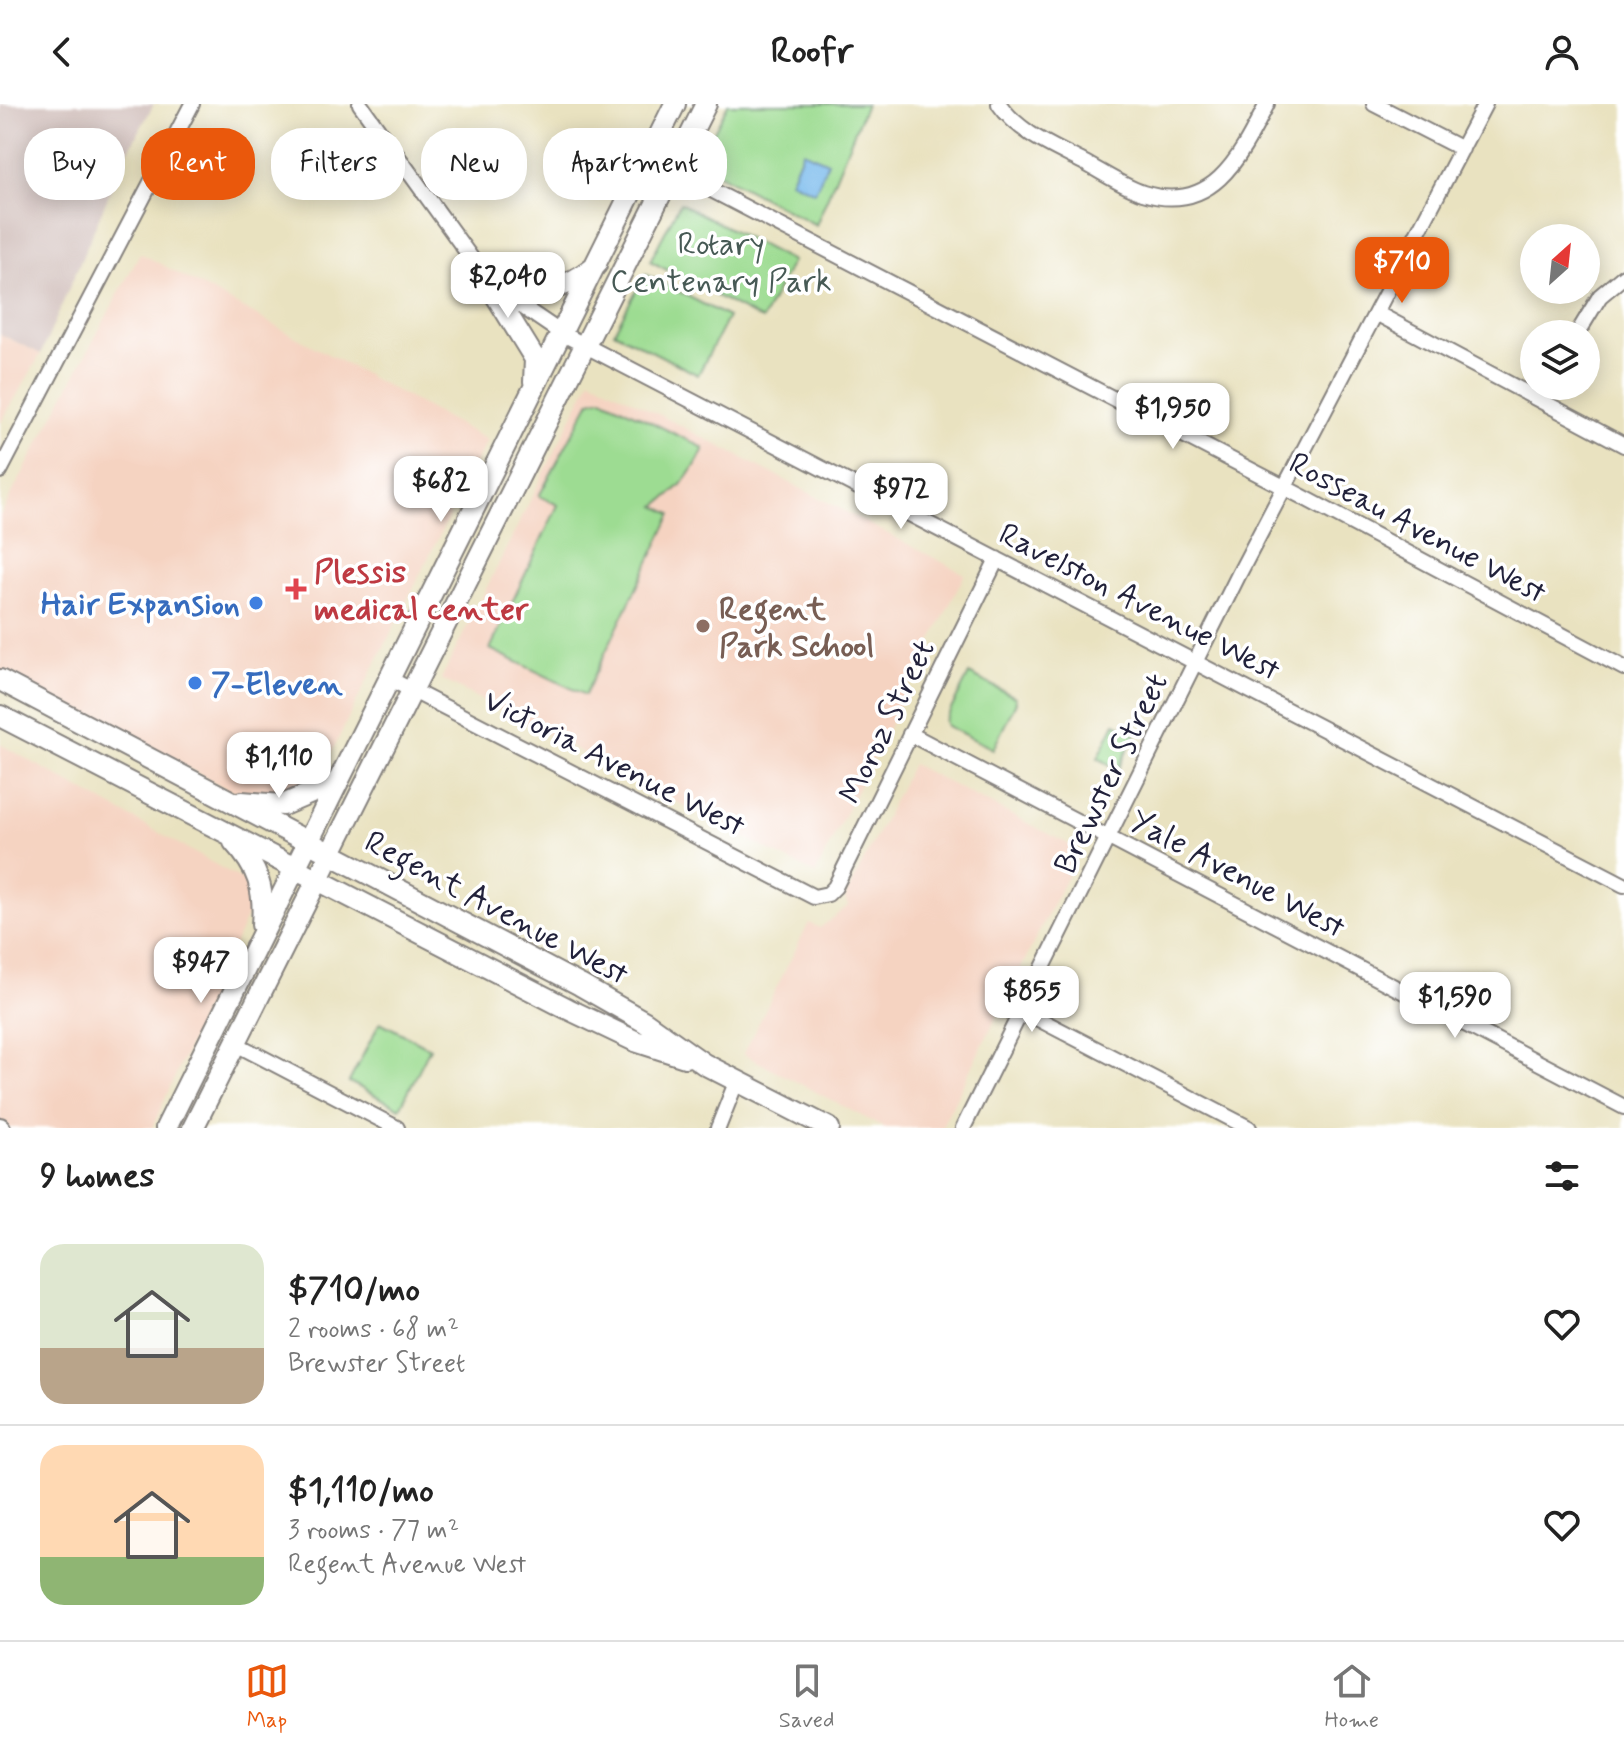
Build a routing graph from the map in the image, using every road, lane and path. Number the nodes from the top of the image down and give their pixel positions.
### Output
1 (192, 104) edge
2 (360, 104) edge
3 (675, 104) edge
4 (706, 104) edge
5 (999, 104) edge
6 (1267, 104) edge
7 (1374, 104) edge
8 (1485, 104) edge
9 (694, 128) edge
10 (1462, 149) junction
11 (727, 198) edge
12 (658, 200) edge
13 (599, 263) junction
14 (482, 273) junction
15 (1624, 276) edge
16 (1376, 313) junction
17 (1585, 320) edge
18 (561, 333) junction
19 (585, 344) junction
20 (533, 388) junction
21 (1542, 401) joint
22 (1624, 445) edge
23 (0, 471) edge
24 (1284, 487) junction
25 (997, 559) junction
26 (1196, 662) junction
27 (1624, 668) edge
28 (390, 679) junction
29 (0, 680) edge
30 (413, 689) junction
31 (27, 695) junction
32 (0, 716) edge
33 (910, 734) junction
34 (337, 782) junction
35 (231, 802) junction
36 (224, 831) junction
37 (1109, 838) junction
38 (307, 839) junction
39 (333, 853) junction
40 (294, 868) junction
41 (318, 880) junction
42 (1624, 885) edge
43 (814, 897) joint
44 (261, 933) junction
45 (1023, 1011) junction
46 (236, 1044) junction
47 (704, 1064) junction
48 (737, 1080) junction
49 (1624, 1107) edge
50 (166, 1128) edge
51 (193, 1128) edge
52 (397, 1128) edge
53 (718, 1128) edge
54 (829, 1128) edge
55 (963, 1128) edge
56 (1249, 1128) edge

1 - 23 street
2 - 14 street, Ravelston Avenue West
3 - 13 main road
4 - 9 main road
5 - 6 street
7 - 10 street
8 - 10 street, Brewster Street
10 - 16 street, Brewster Street
11 - 24 street, Rosseau Avenue West
12 - 19 main road
13 - 14 main road
13 - 18 main road
14 - 18 street, Ravelston Avenue West
14 - 20 main road
15 - 17 street
16 - 21 street
16 - 24 street, Brewster Street
18 - 19 street, Ravelston Avenue West
18 - 20 main road
19 - 25 street, Ravelston Avenue West
19 - 30 main road
20 - 28 main road
21 - 22 street
24 - 26 street, Brewster Street
24 - 27 street, Rosseau Avenue West
25 - 26 street, Ravelston Avenue West
25 - 33 street, Moroz Street
26 - 37 street, Brewster Street
26 - 42 street, Ravelston Avenue West
28 - 30 street, Victoria Avenue West
28 - 34 main road
29 - 31 main road, Regent Avenue West
30 - 39 main road
30 - 43 street, Victoria Avenue West
31 - 32 main road
31 - 35 main road, Regent Avenue West
32 - 36 main road, Regent Avenue West
33 - 37 street, Yale Avenue West
33 - 43 street, Moroz Street
34 - 35 main road
34 - 38 main road
35 - 38 main road, Regent Avenue West
36 - 40 main road, Regent Avenue West
36 - 44 main road
37 - 45 street, Brewster Street
37 - 49 street, Yale Avenue West
38 - 39 main road, Regent Avenue West
38 - 40 main road
39 - 41 main road
39 - 47 main road, Regent Avenue West
40 - 41 main road, Regent Avenue West
40 - 44 main road
41 - 46 main road
41 - 47 main road, Regent Avenue West
44 - 50 main road
45 - 55 street, Brewster Street
45 - 56 street
46 - 51 main road
46 - 52 street
47 - 48 main road, Regent Avenue West
48 - 53 street
48 - 54 main road, Regent Avenue West

